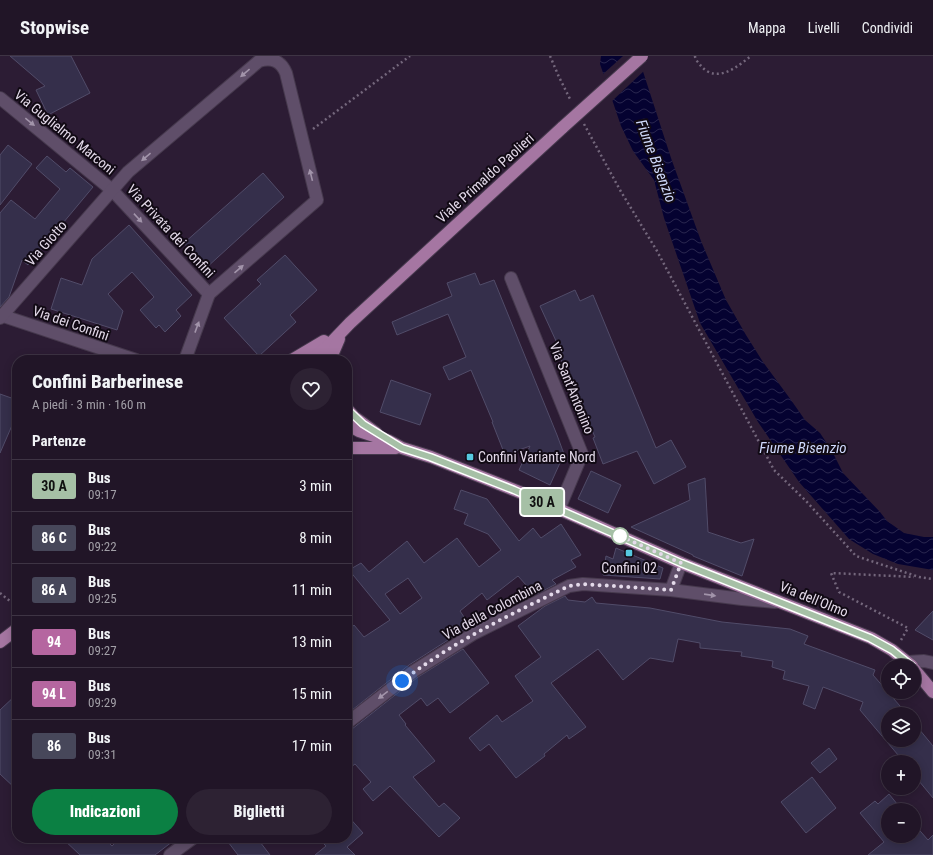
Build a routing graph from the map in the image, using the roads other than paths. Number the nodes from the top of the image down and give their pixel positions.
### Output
1 (642, 56) edge
2 (0, 98) edge
3 (112, 190) junction
4 (511, 278) dead end
5 (209, 294) junction
6 (1, 316) edge
7 (350, 323) junction
8 (119, 355) edge
9 (187, 355) edge
10 (301, 355) edge
11 (317, 355) edge
12 (332, 355) edge
13 (352, 414) edge
14 (352, 427) edge
15 (389, 441) junction
16 (352, 448) edge
17 (402, 448) junction
18 (559, 509) junction
19 (681, 563) junction
20 (671, 590) junction
21 (783, 603) junction
22 (12, 633) edge
23 (0, 642) edge
24 (903, 659) edge
25 (921, 662) edge
26 (933, 663) edge
27 (921, 678) edge
28 (933, 692) edge
29 (352, 718) edge
30 (186, 843) edge
31 (170, 855) edge

1 - 7 main road, Viale Primaldo Paolieri, bridge
2 -> 3 street, Via Guglielmo Marconi
3 -> 5 street, Via Privata dei Confini
5 -> 3 street, Via Giotto
3 - 6 street, Via Giotto
4 - 18 street, Via Sant'Antonino
9 -> 5 street, Via Privata dei Confini
6 - 8 street, Via dei Confini
7 - 10 main road
7 - 11 main road, Viale Primaldo Paolieri
7 - 12 main road, Viale Primaldo Paolieri
13 - 15 main road
14 - 15 main road
15 - 17 main road
16 - 17 main road
17 - 18 main road
18 - 19 main road
19 - 20 street
19 - 21 main road, Via dell'Olmo
20 -> 21 street, Via della Colombina
20 -> 29 street, Via della Colombina
21 - 24 main road, Via dell'Olmo
22 - 23 main road
25 - 26 street
27 - 28 main road, Via dell'Olmo
30 - 31 street

